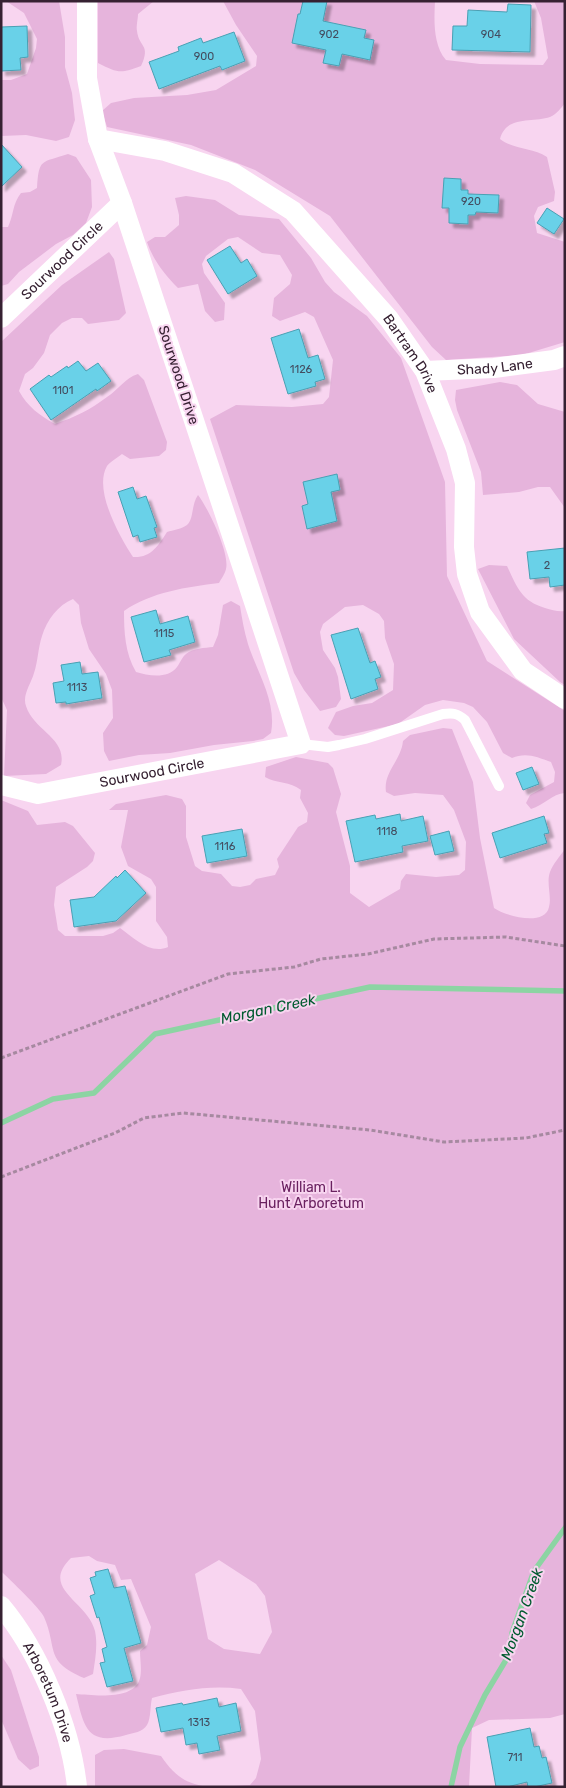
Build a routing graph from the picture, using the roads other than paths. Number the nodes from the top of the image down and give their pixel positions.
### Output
1 (87, 1) edge
2 (98, 139) junction
3 (122, 203) junction
4 (1, 318) edge
5 (565, 356) edge
6 (425, 372) junction
7 (565, 699) edge
8 (302, 744) junction
9 (1, 785) edge
10 (499, 786) dead end
11 (1, 1606) edge
12 (78, 1787) edge

1 - 2 street, Sourwood Drive
2 - 3 street, Sourwood Drive
2 - 6 street, Bartram Drive
3 - 4 street, Sourwood Circle
3 - 8 street, Sourwood Drive
5 - 6 street, Shady Lane
6 - 7 street, Bartram Drive
8 - 9 street, Sourwood Circle
8 - 10 lane
11 - 12 street, Arboretum Drive

